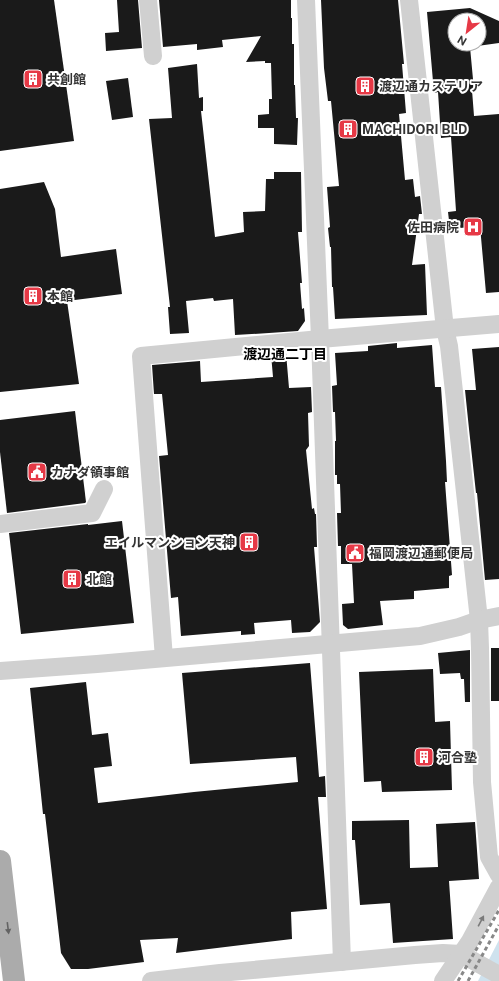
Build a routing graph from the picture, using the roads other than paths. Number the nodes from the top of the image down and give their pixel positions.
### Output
1 (148, 0) edge
2 (306, 0) edge
3 (409, 0) edge
4 (153, 56) dead end
5 (499, 324) edge
6 (445, 328) junction
7 (320, 339) junction
8 (104, 489) dead end
9 (0, 524) edge
10 (499, 616) edge
11 (479, 620) junction
12 (330, 644) junction
13 (164, 658) junction
14 (0, 671) edge
15 (0, 862) edge
16 (499, 875) edge
17 (499, 887) edge
18 (461, 954) junction
19 (342, 962) junction
20 (499, 975) edge
21 (14, 981) edge
22 (151, 981) edge
23 (442, 981) edge

1 - 4 street
2 - 7 street
3 - 6 street
5 - 6 street
6 - 7 street
6 - 11 street
7 - 12 street
7 - 13 street
8 - 9 street
10 - 11 street
11 - 12 street
11 - 16 street
12 - 13 street
12 - 19 street
13 - 14 street
15 -> 21 main road
18 -> 17 street
18 - 19 street
18 - 20 street
18 - 23 street
19 - 22 street

